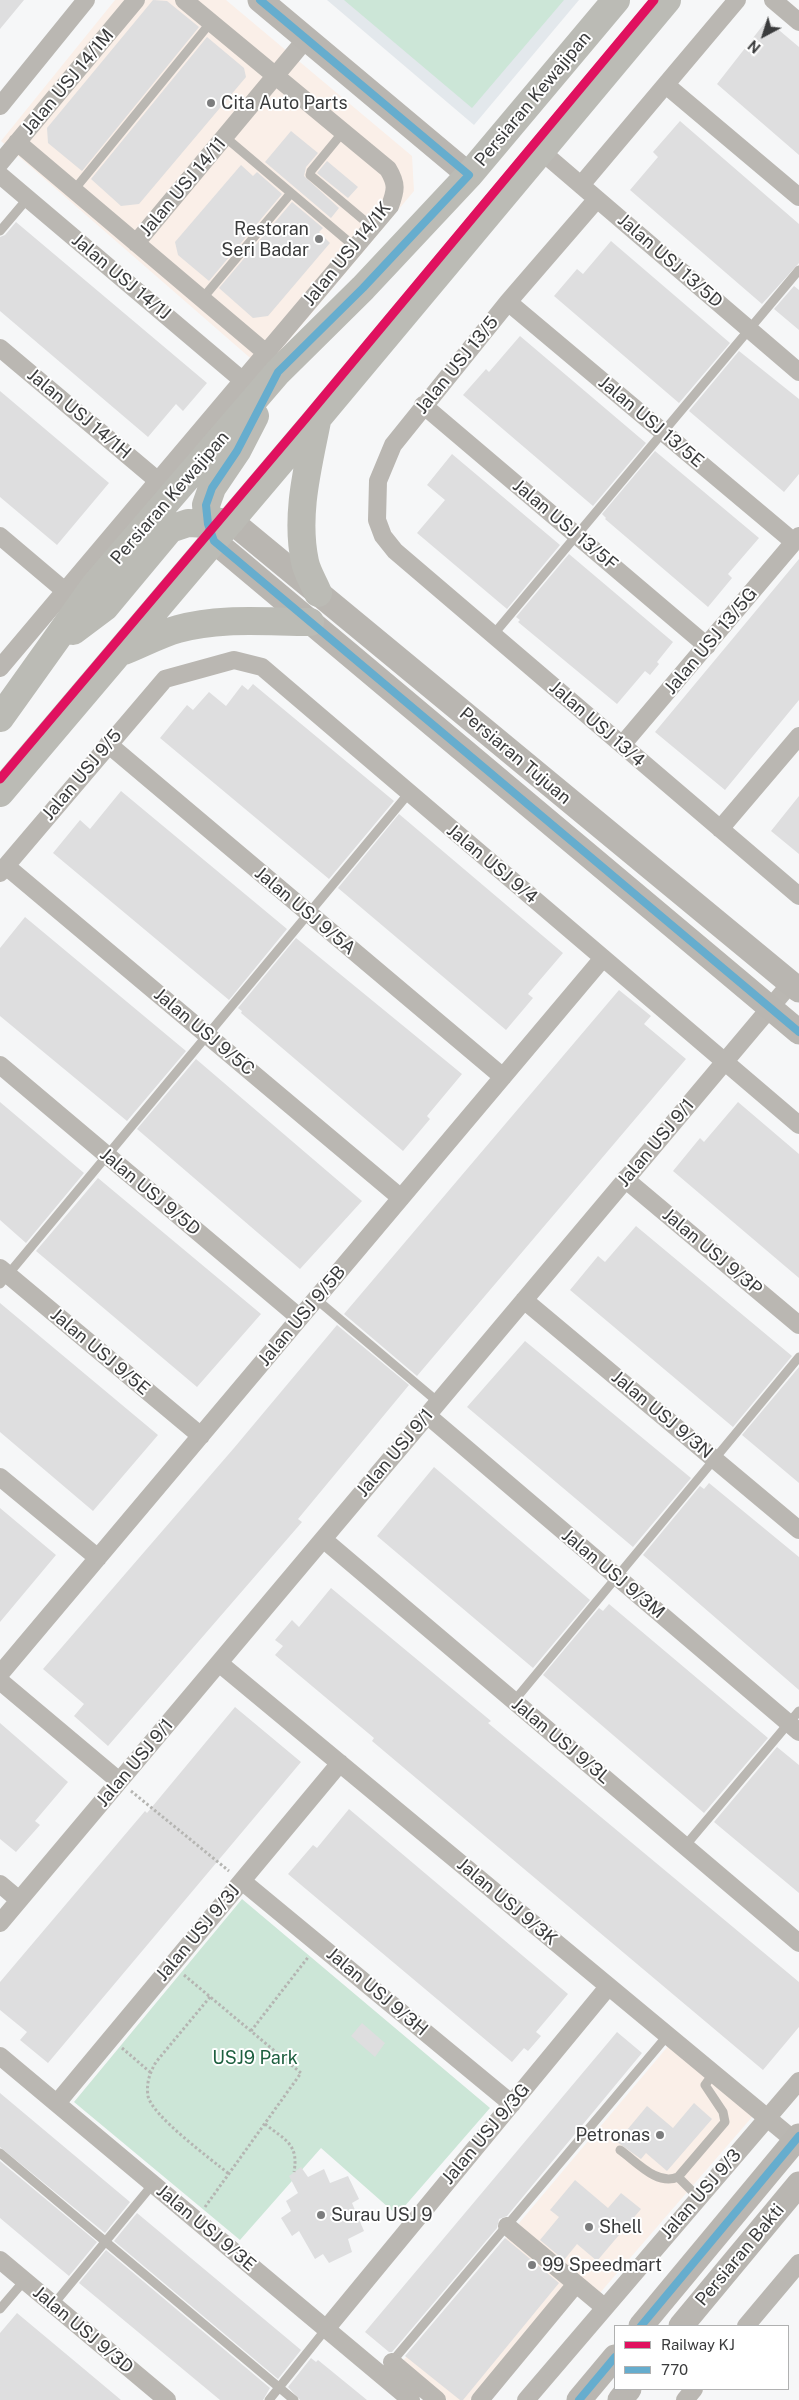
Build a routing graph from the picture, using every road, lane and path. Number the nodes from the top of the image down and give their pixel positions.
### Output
1 (86, 0) edge
2 (136, 0) edge
3 (184, 0) edge
4 (260, 0) edge
5 (616, 0) edge
6 (667, 0) edge
7 (737, 0) edge
8 (773, 0) edge
9 (212, 22) junction
10 (799, 22) edge
11 (306, 39) junction
12 (275, 76) junction
13 (666, 85) junction
14 (0, 106) edge
15 (343, 132) junction
16 (225, 137) junction
17 (18, 142) junction
18 (541, 151) junction
19 (0, 163) edge
20 (0, 175) edge
21 (469, 175) junction
22 (581, 185) junction
23 (74, 190) junction
24 (291, 193) junction
25 (799, 197) edge
26 (28, 198) junction
27 (597, 199) junction
28 (372, 227) junction
29 (0, 231) edge
30 (136, 243) junction
31 (355, 247) junction
32 (799, 270) edge
33 (202, 298) junction
34 (508, 302) junction
35 (749, 329) junction
36 (0, 348) edge
37 (272, 362) junction
38 (799, 372) edge
39 (242, 380) junction
40 (423, 406) junction
41 (317, 419) junction
42 (663, 432) junction
43 (158, 480) junction
44 (217, 529) junction
45 (577, 535) junction
46 (0, 536) edge
47 (796, 545) edge
48 (395, 551) joint
49 (65, 591) junction
50 (318, 594) junction
51 (310, 622) junction
52 (493, 635) junction
53 (55, 644) junction
54 (707, 646) junction
55 (119, 653) junction
56 (0, 668) edge
57 (165, 679) joint
58 (0, 718) edge
59 (799, 736) edge
60 (108, 744) junction
61 (622, 745) junction
62 (0, 793) edge
63 (409, 793) junction
64 (720, 829) junction
65 (3, 869) edge
66 (799, 896) edge
67 (309, 914) junction
68 (603, 958) junction
69 (795, 986) edge
70 (770, 1007) junction
71 (799, 1032) edge
72 (208, 1035) junction
73 (724, 1062) junction
74 (0, 1065) edge
75 (503, 1077) junction
76 (799, 1125) edge
77 (107, 1156) junction
78 (625, 1179) junction
79 (401, 1198) junction
80 (3, 1275) edge
81 (316, 1299) junction
82 (524, 1300) junction
83 (300, 1318) junction
84 (799, 1325) edge
85 (799, 1357) edge
86 (438, 1402) junction
87 (427, 1416) junction
88 (201, 1436) junction
89 (714, 1459) junction
90 (0, 1477) edge
91 (799, 1530) edge
92 (323, 1539) junction
93 (98, 1558) junction
94 (617, 1577) junction
95 (219, 1663) junction
96 (0, 1674) edge
97 (0, 1681) edge
98 (514, 1701) junction
99 (796, 1722) edge
100 (340, 1763) junction
101 (119, 1781) junction
102 (685, 1846) junction
103 (242, 1881) junction
104 (0, 1884) edge
105 (19, 1900) junction
106 (0, 1923) edge
107 (799, 1943) edge
108 (309, 1956) dead end
109 (181, 1973) dead end
110 (608, 1987) junction
111 (210, 1997) junction
112 (251, 2031) junction
113 (668, 2036) junction
114 (120, 2046) dead end
115 (0, 2056) edge
116 (150, 2072) junction
117 (713, 2074) junction
118 (799, 2081) edge
119 (57, 2103) junction
120 (512, 2104) junction
121 (766, 2118) junction
122 (265, 2124) junction
123 (797, 2139) edge
124 (620, 2150) dead end
125 (0, 2153) edge
126 (294, 2172) dead end
127 (228, 2174) junction
128 (678, 2177) junction
129 (153, 2184) junction
130 (799, 2184) edge
131 (698, 2197) junction
132 (203, 2210) dead end
133 (507, 2226) junction
134 (105, 2242) junction
135 (0, 2260) edge
136 (798, 2266) edge
137 (24, 2281) junction
138 (576, 2284) junction
139 (53, 2305) junction
140 (604, 2307) junction
141 (0, 2309) edge
142 (641, 2325) edge
143 (682, 2325) edge
144 (747, 2325) edge
145 (326, 2328) junction
146 (614, 2358) edge
147 (386, 2368) junction
148 (279, 2387) junction
149 (628, 2390) edge
150 (167, 2400) edge
151 (269, 2400) edge
152 (294, 2400) edge
153 (411, 2400) edge
154 (437, 2400) edge
155 (480, 2400) edge
156 (526, 2400) edge
157 (579, 2400) edge
158 (620, 2400) edge

1 - 14 street
2 - 17 street, Jalan USJ 14/1M
3 - 9 street, Jalan USJ 14/1K
4 - 11 main road
5 - 21 main road, Persiaran Kewajipan
6 - 18 main road
7 - 13 street
8 - 10 street
9 - 12 street, Jalan USJ 14/1K
9 - 23 lane
11 - 12 street, Jalan USJ 14/11
11 - 21 main road
12 - 15 street, Jalan USJ 14/1K
12 - 16 street, Jalan USJ 14/11
13 - 22 street
13 - 25 street
15 - 28 street, Jalan USJ 14/1K
15 - 28 lane
16 - 24 lane
16 - 30 street, Jalan USJ 14/11
17 - 19 street, Jalan USJ 14/1M
17 - 23 street
18 - 22 street, Jalan USJ 13/5D
18 - 41 main road
20 - 26 street, Jalan USJ 14/1J
21 - 37 main road, Persiaran Kewajipan
22 - 27 street, Jalan USJ 13/5D
23 - 30 street
24 - 31 lane
24 - 33 lane
26 - 29 lane
26 - 39 street, Jalan USJ 14/1J
27 - 34 street, Jalan USJ 13/5
27 - 35 street, Jalan USJ 13/5D
28 - 31 street, Jalan USJ 14/1K
30 - 33 street
31 - 37 street, Jalan USJ 14/1K
32 - 35 lane
33 - 37 street
34 - 40 street, Jalan USJ 13/5
34 - 42 street, Jalan USJ 13/5E
35 - 38 street, Jalan USJ 13/5D
35 - 42 lane
36 - 43 street, Jalan USJ 14/1H
37 - 39 street, Jalan USJ 14/1K
37 - 44 main road
37 - 53 main road, Persiaran Kewajipan
39 - 43 street, Jalan USJ 14/1K
40 - 45 street, Jalan USJ 13/5F
40 - 48 street, Jalan USJ 13/5
41 - 44 main road
41 - 50 main road
42 - 45 lane
42 - 47 street, Jalan USJ 13/5E
43 - 49 street, Jalan USJ 14/1K
44 - 50 main road, Persiaran Tujuan
44 - 51 main road, Persiaran Tujuan
44 - 53 main road
44 - 55 main road
45 - 52 lane
45 - 54 street, Jalan USJ 13/5F
46 - 49 street
47 - 54 street, Jalan USJ 13/5G
48 - 52 street, Jalan USJ 13/4
49 - 56 street, Jalan USJ 14/1K
50 - 69 main road, Persiaran Tujuan
51 - 55 main road
51 - 70 main road, Persiaran Tujuan
52 - 61 street, Jalan USJ 13/4
53 - 58 main road, Persiaran Kewajipan
54 - 61 street, Jalan USJ 13/5G
55 - 62 main road
57 - 60 street, Jalan USJ 9/5
57 - 63 street, Jalan USJ 9/4
59 - 64 street
60 - 65 street, Jalan USJ 9/5
60 - 67 street, Jalan USJ 9/5A
61 - 64 street, Jalan USJ 13/4
63 - 67 lane
63 - 68 street, Jalan USJ 9/4
64 - 66 street, Jalan USJ 13/4
65 - 72 street, Jalan USJ 9/5C
67 - 72 lane
67 - 75 street, Jalan USJ 9/5A
68 - 73 street, Jalan USJ 9/4
68 - 75 street, Jalan USJ 9/5B
69 - 70 street, Jalan USJ 9/1
70 - 71 main road, Persiaran Tujuan
70 - 73 street, Jalan USJ 9/1
72 - 77 lane
72 - 79 street, Jalan USJ 9/5C
73 - 76 street, Jalan USJ 9/4
73 - 78 street, Jalan USJ 9/1
74 - 77 street, Jalan USJ 9/5D
75 - 79 street, Jalan USJ 9/5B
77 - 80 lane
77 - 83 street, Jalan USJ 9/5D
78 - 82 street, Jalan USJ 9/1
78 - 84 street, Jalan USJ 9/3P
79 - 81 street, Jalan USJ 9/5B
80 - 88 street, Jalan USJ 9/5E
81 - 83 street, Jalan USJ 9/5B
81 - 86 lane
82 - 86 street, Jalan USJ 9/1
82 - 89 street, Jalan USJ 9/3N
83 - 88 street, Jalan USJ 9/5B
85 - 89 lane
86 - 87 street, Jalan USJ 9/1
87 - 92 street, Jalan USJ 9/1
87 - 94 street, Jalan USJ 9/3M
88 - 93 street, Jalan USJ 9/5B
89 - 91 street, Jalan USJ 9/3N
89 - 94 lane
90 - 93 street
92 - 95 street, Jalan USJ 9/1
92 - 98 street, Jalan USJ 9/3L
93 - 96 street, Jalan USJ 9/5B
94 - 98 lane
94 - 99 street, Jalan USJ 9/3M
95 - 100 street, Jalan USJ 9/3K
95 - 101 street, Jalan USJ 9/1
97 - 101 street
98 - 102 street, Jalan USJ 9/3L
99 - 102 lane
100 - 103 street, Jalan USJ 9/3J
100 - 110 street, Jalan USJ 9/3K
101 - 103 path
101 - 105 street, Jalan USJ 9/1
102 - 107 street, Jalan USJ 9/3L
103 - 119 street, Jalan USJ 9/3J
103 - 120 street, Jalan USJ 9/3H
104 - 105 street
105 - 106 street, Jalan USJ 9/1
108 - 112 path
109 - 111 path
110 - 113 street, Jalan USJ 9/3K
110 - 120 street, Jalan USJ 9/3G
111 - 112 path
111 - 116 path
112 - 122 path
113 - 117 street, Jalan USJ 9/3K
113 - 133 lane
114 - 116 path
115 - 119 street, Jalan USJ 9/3E
116 - 127 path
117 - 121 street, Jalan USJ 9/3K
117 - 128 lane
118 - 121 street, Jalan USJ 9/3
119 - 129 street, Jalan USJ 9/3E
120 - 145 street, Jalan USJ 9/3G
121 - 123 street, Jalan USJ 9/3K
121 - 131 street, Jalan USJ 9/3
122 - 126 path
122 - 127 path
123 - 142 main road, Persiaran Bakti
124 - 128 lane
125 - 134 lane
127 - 132 path
128 - 131 lane
129 - 134 lane
129 - 145 street, Jalan USJ 9/3E
130 - 143 main road, Persiaran Bakti
131 - 140 street, Jalan USJ 9/3
133 - 138 street
133 - 147 lane
134 - 139 lane
134 - 148 lane
135 - 137 street, Jalan USJ 9/3D
136 - 144 street
137 - 139 street, Jalan USJ 9/3D
137 - 141 lane
138 - 140 street
138 - 155 street
139 - 150 street, Jalan USJ 9/3D
140 - 156 street, Jalan USJ 9/3
145 - 147 street, Jalan USJ 9/3E
145 - 148 lane
146 - 157 main road
147 - 153 street, Jalan USJ 9/3E
147 - 154 street
148 - 151 lane
148 - 152 lane
149 - 158 main road

